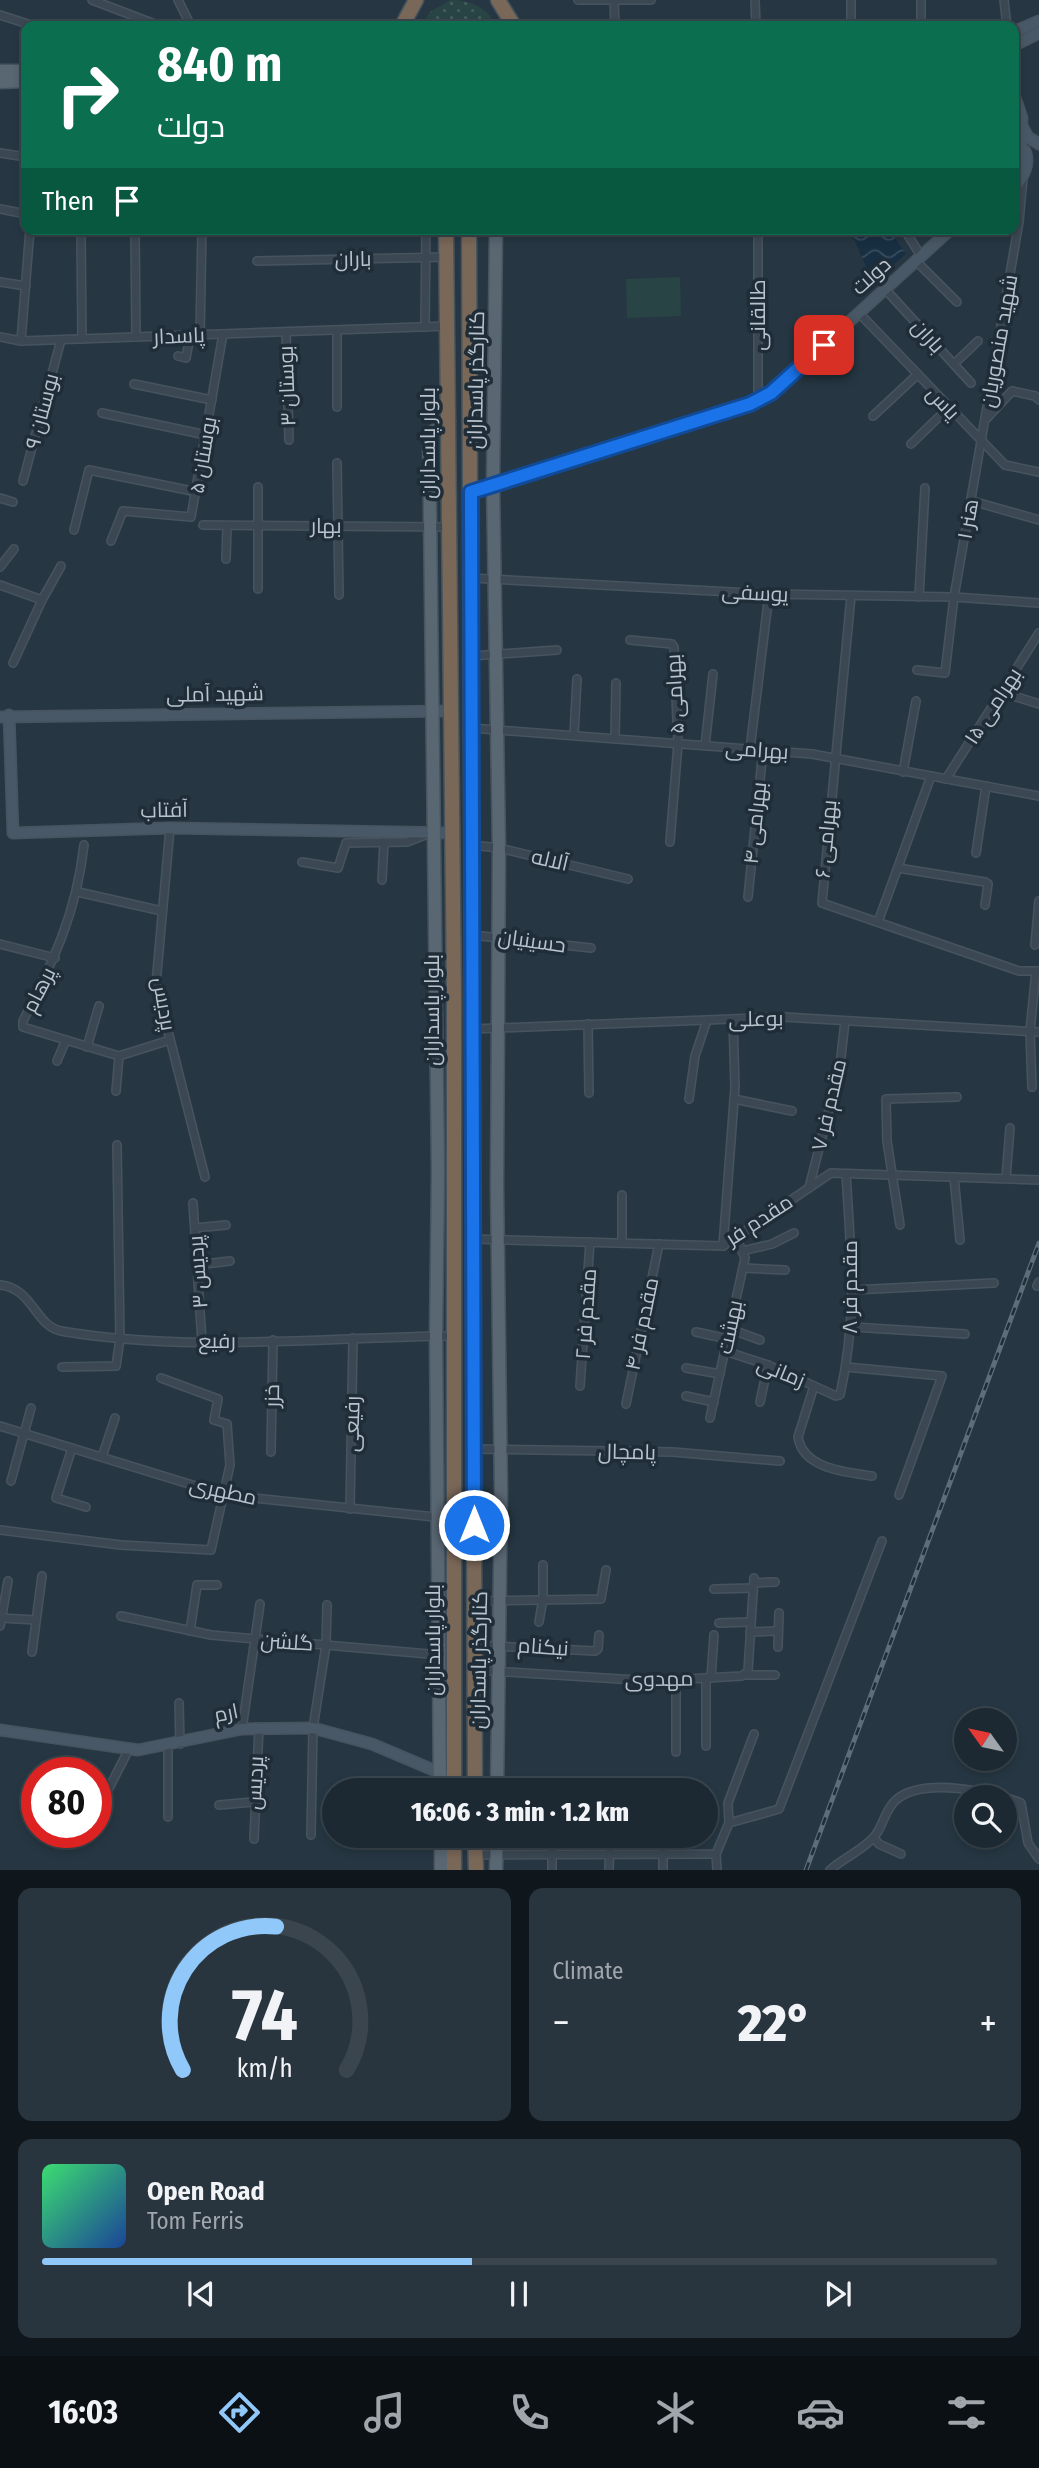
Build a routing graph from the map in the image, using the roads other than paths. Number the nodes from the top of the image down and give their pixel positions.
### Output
1 (92, 0) edge
2 (178, 0) edge
3 (416, 0) edge
4 (499, 0) edge
5 (505, 0) edge
6 (578, 0) edge
7 (614, 0) edge
8 (651, 0) edge
9 (755, 0) edge
10 (851, 0) edge
11 (921, 0) edge
12 (1004, 0) edge
13 (0, 15) edge
14 (147, 21) edge
15 (188, 21) edge
16 (405, 21) edge
17 (511, 21) edge
18 (615, 21) edge
19 (756, 21) edge
20 (851, 21) edge
21 (921, 21) edge
22 (1006, 21) edge
23 (1039, 21) edge
24 (21, 22) edge
25 (1019, 29) edge
26 (1039, 33) edge
27 (1019, 43) edge
28 (0, 71) edge
29 (21, 71) edge
30 (21, 81) edge
31 (0, 82) edge
32 (1019, 114) edge
33 (1022, 125) junction
34 (1039, 144) edge
35 (0, 153) edge
36 (1020, 153) joint
37 (1039, 153) edge
38 (21, 157) edge
39 (1025, 169) junction
40 (1019, 180) edge
41 (0, 209) edge
42 (21, 213) edge
43 (1019, 217) edge
44 (30, 235) edge
45 (85, 235) edge
46 (135, 235) edge
47 (202, 235) edge
48 (426, 235) edge
49 (446, 235) edge
50 (453, 235) edge
51 (469, 235) edge
52 (496, 235) edge
53 (758, 235) edge
54 (907, 235) edge
55 (945, 235) edge
56 (1016, 235) edge
57 (1017, 235) edge
58 (1016, 241) junction
59 (448, 255) junction
60 (425, 257) junction
61 (919, 259) junction
62 (257, 261) dead end
63 (0, 282) edge
64 (26, 286) junction
65 (885, 289) junction
66 (957, 302) dead end
67 (859, 313) junction
68 (449, 326) junction
69 (425, 327) junction
70 (338, 330) junction
71 (286, 332) junction
72 (223, 334) junction
73 (190, 335) junction
74 (200, 335) junction
75 (470, 335) junction
76 (496, 336) junction
77 (0, 337) edge
78 (136, 337) junction
79 (82, 339) junction
80 (61, 340) junction
81 (21, 341) junction
82 (978, 341) dead end
83 (178, 356) dead end
84 (954, 364) junction
85 (918, 375) junction
86 (971, 383) dead end
87 (134, 384) dead end
88 (212, 400) junction
89 (758, 400) junction
90 (1039, 400) edge
91 (337, 407) dead end
92 (948, 408) junction
93 (102, 413) dead end
94 (873, 416) dead end
95 (986, 419) junction
96 (449, 421) junction
97 (495, 433) junction
98 (206, 435) junction
99 (470, 438) junction
100 (289, 440) dead end
101 (980, 442) junction
102 (911, 444) dead end
103 (337, 463) dead end
104 (429, 471) junction
105 (448, 471) junction
106 (1039, 472) edge
107 (23, 481) dead end
108 (494, 485) junction
109 (258, 487) dead end
110 (925, 488) dead end
111 (197, 492) junction
112 (471, 492) junction
113 (0, 498) edge
114 (972, 501) junction
115 (13, 502) dead end
116 (1039, 520) edge
117 (204, 525) dead end
118 (227, 526) junction
119 (338, 526) junction
120 (429, 526) junction
121 (258, 527) junction
122 (449, 527) junction
123 (74, 530) dead end
124 (111, 541) dead end
125 (14, 550) dead end
126 (226, 559) dead end
127 (61, 566) dead end
128 (0, 567) edge
129 (471, 578) junction
130 (495, 578) junction
131 (0, 585) edge
132 (258, 589) dead end
133 (769, 594) junction
134 (339, 595) dead end
135 (851, 596) junction
136 (919, 597) junction
137 (954, 597) junction
138 (42, 600) junction
139 (1039, 603) edge
140 (1039, 633) edge
141 (630, 640) dead end
142 (557, 650) dead end
143 (497, 652) junction
144 (471, 656) junction
145 (13, 663) dead end
146 (917, 670) dead end
147 (713, 674) dead end
148 (577, 679) dead end
149 (616, 683) dead end
150 (1004, 692) junction
151 (916, 701) dead end
152 (1039, 704) edge
153 (431, 711) junction
154 (451, 711) junction
155 (4, 716) edge
156 (472, 728) junction
157 (497, 730) junction
158 (574, 735) junction
159 (615, 738) junction
160 (678, 744) junction
161 (705, 746) junction
162 (750, 749) junction
163 (762, 750) junction
164 (834, 758) junction
165 (903, 772) junction
166 (931, 776) junction
167 (946, 779) junction
168 (986, 786) junction
169 (1039, 796) edge
170 (170, 828) junction
171 (432, 832) junction
172 (452, 833) junction
173 (384, 842) junction
174 (670, 842) dead end
175 (84, 845) dead end
176 (472, 845) junction
177 (499, 848) junction
178 (976, 853) dead end
179 (302, 862) dead end
180 (898, 867) junction
181 (628, 879) dead end
182 (382, 880) dead end
183 (78, 892) junction
184 (748, 897) dead end
185 (1039, 901) edge
186 (985, 905) dead end
187 (163, 911) junction
188 (878, 922) junction
189 (472, 935) junction
190 (499, 936) junction
191 (0, 944) edge
192 (1035, 945) dead end
193 (591, 948) dead end
194 (55, 958) junction
195 (1037, 971) edge
196 (99, 1006) dead end
197 (733, 1019) junction
198 (707, 1020) junction
199 (845, 1021) junction
200 (588, 1024) junction
201 (499, 1028) junction
202 (473, 1029) junction
203 (1030, 1031) junction
204 (1039, 1032) edge
205 (66, 1041) junction
206 (170, 1041) junction
207 (86, 1046) junction
208 (119, 1056) junction
209 (57, 1061) dead end
210 (1032, 1087) dead end
211 (116, 1091) dead end
212 (589, 1093) dead end
213 (957, 1097) dead end
214 (689, 1099) dead end
215 (734, 1100) junction
216 (792, 1111) dead end
217 (1010, 1128) dead end
218 (117, 1146) dead end
219 (846, 1174) junction
220 (892, 1175) junction
221 (205, 1177) dead end
222 (954, 1177) junction
223 (1006, 1178) junction
224 (1039, 1180) edge
225 (808, 1188) junction
226 (622, 1195) dead end
227 (193, 1203) dead end
228 (226, 1225) dead end
229 (900, 1225) dead end
230 (195, 1228) junction
231 (794, 1233) dead end
232 (736, 1237) junction
233 (474, 1239) junction
234 (498, 1240) junction
235 (960, 1240) dead end
236 (590, 1242) junction
237 (622, 1243) junction
238 (659, 1244) junction
239 (723, 1246) junction
240 (742, 1251) junction
241 (230, 1262) dead end
242 (197, 1265) junction
243 (743, 1268) junction
244 (785, 1270) dead end
245 (994, 1283) dead end
246 (0, 1285) edge
247 (853, 1290) junction
248 (853, 1327) junction
249 (730, 1329) junction
250 (696, 1332) dead end
251 (965, 1334) dead end
252 (436, 1336) junction
253 (453, 1336) junction
254 (353, 1338) junction
255 (120, 1339) junction
256 (727, 1339) junction
257 (273, 1340) junction
258 (761, 1340) dead end
259 (202, 1342) junction
260 (725, 1351) junction
261 (768, 1365) junction
262 (62, 1367) dead end
263 (685, 1367) dead end
264 (846, 1367) junction
265 (720, 1374) junction
266 (161, 1378) dead end
267 (580, 1386) dead end
268 (814, 1386) junction
269 (686, 1396) dead end
270 (836, 1396) joint
271 (714, 1402) junction
272 (760, 1402) dead end
273 (626, 1404) dead end
274 (31, 1408) dead end
275 (115, 1418) dead end
276 (710, 1418) dead end
277 (0, 1426) edge
278 (24, 1433) junction
279 (72, 1448) junction
280 (474, 1449) junction
281 (501, 1449) junction
282 (271, 1452) dead end
283 (102, 1457) junction
284 (780, 1461) dead end
285 (872, 1476) dead end
286 (11, 1480) dead end
287 (225, 1495) junction
288 (899, 1495) dead end
289 (86, 1507) dead end
290 (350, 1509) junction
291 (437, 1517) junction
292 (454, 1519) junction
293 (0, 1530) edge
294 (882, 1541) dead end
295 (543, 1565) dead end
296 (606, 1570) dead end
297 (42, 1576) dead end
298 (8, 1581) dead end
299 (775, 1581) dead end
300 (754, 1583) junction
301 (217, 1585) dead end
302 (714, 1589) dead end
303 (499, 1600) junction
304 (543, 1600) junction
305 (475, 1601) junction
306 (261, 1604) dead end
307 (327, 1605) dead end
308 (779, 1613) dead end
309 (121, 1616) dead end
310 (36, 1620) junction
311 (1, 1622) edge
312 (539, 1622) dead end
313 (751, 1622) junction
314 (719, 1623) dead end
315 (190, 1631) junction
316 (778, 1631) junction
317 (751, 1632) junction
318 (599, 1635) dead end
319 (714, 1635) dead end
320 (256, 1640) junction
321 (498, 1644) junction
322 (326, 1645) junction
323 (475, 1645) junction
324 (778, 1647) dead end
325 (32, 1652) dead end
326 (448, 1656) junction
327 (475, 1670) junction
328 (498, 1672) junction
329 (745, 1675) junction
330 (775, 1675) dead end
331 (708, 1678) junction
332 (676, 1679) junction
333 (179, 1703) dead end
334 (475, 1722) junction
335 (498, 1722) junction
336 (259, 1727) junction
337 (313, 1728) junction
338 (242, 1729) junction
339 (0, 1730) edge
340 (754, 1734) dead end
341 (174, 1744) junction
342 (706, 1746) dead end
343 (129, 1749) junction
344 (676, 1752) dead end
345 (443, 1778) edge
346 (449, 1778) edge
347 (475, 1778) edge
348 (497, 1778) edge
349 (112, 1782) edge
350 (253, 1802) junction
351 (219, 1805) dead end
352 (168, 1817) dead end
353 (729, 1823) junction
354 (312, 1835) dead end
355 (874, 1838) junction
356 (254, 1839) dead end
357 (441, 1848) edge
358 (454, 1848) edge
359 (497, 1848) edge
360 (552, 1848) edge
361 (610, 1848) edge
362 (663, 1848) edge
363 (497, 1854) junction
364 (716, 1854) junction
365 (901, 1854) dead end
366 (610, 1855) junction
367 (663, 1855) junction
368 (552, 1856) junction
369 (1039, 1859) edge
370 (476, 1862) edge
371 (836, 1868) edge
372 (441, 1870) edge
373 (454, 1870) edge
374 (496, 1870) edge
375 (552, 1870) edge
376 (610, 1870) edge
377 (663, 1870) edge
378 (717, 1870) edge

1 - 14 street
2 - 15 street
3 - 16 highway
4 - 5 street
4 - 17 highway
6 - 7 street
7 - 8 street
7 - 18 street
9 - 19 street
10 - 20 street
11 - 21 street
12 - 22 street
13 - 24 street
23 - 25 main road
26 - 27 main road
28 - 29 main road
30 - 31 main road
32 - 33 main road
33 - 34 main road
33 - 36 main road
35 - 38 street
36 - 39 main road
37 - 39 main road
39 - 40 main road
39 - 43 street, شهید منصوریان
41 - 42 street
44 - 64 street
45 - 79 street
46 - 78 street
47 - 74 street
48 - 60 street
49 - 59 highway, بلوار پاسداران
50 - 59 highway
51 - 75 highway, بلوار پاسداران
52 - 76 main road, کنارگذر پاسداران
53 - 89 street, طالقانی
54 - 61 street
55 - 61 main road, دولت
56 - 58 street, شهید منصوریان
57 - 58 street, شهید منصوریان
58 - 95 street, شهید منصوریان
59 - 60 street, باران
59 - 68 highway, بلوار پاسداران
60 - 62 street, باران
60 - 69 street
61 - 65 main road, دولت
61 - 66 street
63 - 64 street
64 - 81 street
65 - 67 main road, دولت
65 - 84 street, باران
67 - 85 street, یاس
67 - 89 main road, دولت
68 - 69 street, پاسدار
68 - 96 highway, بلوار پاسداران
69 - 70 street, پاسدار
70 - 71 street, پاسدار
70 - 91 street
71 - 72 street, پاسدار
71 - 100 street, بوستان ۳
72 - 74 street, پاسدار
72 - 88 street, بوستان ۵
73 - 74 street, پاسدار
73 - 78 street, پاسدار
73 - 83 street
75 - 76 street
75 - 99 highway, بلوار پاسداران
76 - 97 main road, کنارگذر پاسداران
77 - 81 street, پاسدار
78 - 79 street, پاسدار
79 - 80 street, پاسدار
80 - 81 street, پاسدار
80 - 107 street, بوستان ۹
82 - 84 street
84 - 86 street, باران
85 - 92 street, یاس
85 - 94 street
87 - 88 street
88 - 98 street, بوستان ۵
89 - 108 main road, دولت
90 - 95 street
92 - 101 street, یاس
92 - 102 street
93 - 98 street
95 - 101 street, شهید منصوریان
96 - 104 main road, کنارگذر پاسداران
96 - 105 highway, بلوار پاسداران
97 - 99 street
97 - 108 main road, کنارگذر پاسداران
98 - 111 street, بوستان ۵
99 - 112 highway, بلوار پاسداران
101 - 106 street, یاس
101 - 114 street, هنر ۱
103 - 119 street
104 - 105 street
104 - 120 main road, کنارگذر پاسداران
105 - 122 highway, بلوار پاسداران
108 - 112 main road, دولت
108 - 130 main road, کنارگذر پاسداران
109 - 121 street
110 - 136 street
111 - 123 street
111 - 124 street, بوستان ۵
112 - 129 highway, بلوار پاسداران
113 - 115 street
114 - 116 street
114 - 137 street, هنر ۱
117 - 118 street, بهار
118 - 121 street, بهار
118 - 126 street
119 - 120 street, بهار
119 - 121 street, بهار
119 - 134 street
120 - 122 street, بهار
120 - 153 main road, کنارگذر پاسداران
121 - 132 street
122 - 154 highway, بلوار پاسداران
125 - 128 street
127 - 138 street
129 - 130 street, یوسفی
129 - 144 highway, بلوار پاسداران
130 - 133 street, یوسفی
130 - 143 main road, کنارگذر پاسداران
131 - 138 street
133 - 135 street, یوسفی
133 - 162 street
135 - 136 street, یوسفی
135 - 164 street
136 - 137 street, یوسفی
137 - 139 street, یوسفی
137 - 146 street, هنر ۱
138 - 145 street
140 - 150 street, بهرامی ۱۵
141 - 160 street, بهرامی ۵
142 - 143 street
143 - 144 street
143 - 157 main road, کنارگذر پاسداران
144 - 156 highway, بلوار پاسداران
147 - 161 street
148 - 158 street
149 - 159 street
150 - 152 street
150 - 167 street, بهرامی ۱۵
151 - 165 street
153 - 154 main road, شهید آملی
153 - 155 main road, شهید آملی
153 - 171 main road, کنارگذر پاسداران
154 - 172 highway, بلوار پاسداران
155 - 170 main road, آفتاب
156 - 157 street, بهرامی
156 - 176 highway, بلوار پاسداران
157 - 158 street, بهرامی
157 - 177 main road, کنارگذر پاسداران
158 - 159 street, بهرامی
159 - 160 street, بهرامی
160 - 161 street, بهرامی
160 - 174 street
161 - 162 street, بهرامی
162 - 163 street, بهرامی
163 - 164 street, بهرامی
163 - 184 street, بهرامی ۴
164 - 165 street, بهرامی
164 - 188 street, بهرامی ۶
165 - 166 street, بهرامی
166 - 167 street, بهرامی
166 - 180 street
167 - 168 street, بهرامی
168 - 169 street, بهرامی
168 - 178 street
170 - 171 main road, آفتاب
170 - 187 street, پردیس
171 - 172 main road, آفتاب
171 - 173 street
171 - 252 main road, کنارگذر پاسداران
172 - 253 highway, بلوار پاسداران
173 - 179 street
173 - 182 street
175 - 183 street, پرهام
176 - 177 street, آلاله
176 - 189 highway, بلوار پاسداران
177 - 181 street, آلاله
177 - 190 main road, کنارگذر پاسداران
180 - 186 street
180 - 188 street
183 - 187 street
183 - 194 street, پرهام
185 - 192 street
187 - 206 street, پردیس
188 - 195 street
189 - 190 street, حسینیان
189 - 202 highway, بلوار پاسداران
190 - 193 street, حسینیان
190 - 201 main road, کنارگذر پاسداران
191 - 194 street
194 - 205 street, پرهام
195 - 203 street
196 - 207 street
197 - 198 street, بوعلی
197 - 199 street, بوعلی
197 - 215 street
198 - 200 street, بوعلی
198 - 214 street
199 - 203 street, بوعلی
199 - 225 street, مقدم فر ۷
200 - 201 street, بوعلی
200 - 212 street
201 - 202 street, بوعلی
201 - 234 main road, کنارگذر پاسداران
202 - 233 highway, بلوار پاسداران
203 - 204 street, بوعلی
203 - 210 street
205 - 207 street, پرهام
205 - 209 street
206 - 208 street
206 - 221 street, پردیس
207 - 208 street, پرهام
208 - 211 street
213 - 220 street
215 - 216 street
215 - 239 street
217 - 223 street
218 - 255 street
219 - 220 street, مقدم فر
219 - 225 street, مقدم فر
219 - 247 street, مقدم فر ۸
220 - 222 street, مقدم فر
220 - 229 street
222 - 223 street, مقدم فر
222 - 235 street
223 - 224 street, مقدم فر
225 - 232 street, مقدم فر
226 - 237 street
227 - 230 street, پردیس ۳
228 - 230 street
230 - 242 street, پردیس ۳
231 - 240 street
232 - 239 street, مقدم فر
232 - 240 street, بهشت
233 - 234 street, مقدم فر
233 - 280 highway, بلوار پاسداران
234 - 236 street, مقدم فر
234 - 281 main road, کنارگذر پاسداران
236 - 237 street, مقدم فر
236 - 267 street, مقدم فر ۲
237 - 238 street, مقدم فر
238 - 239 street, مقدم فر
238 - 273 street, مقدم فر ۴
240 - 243 street, بهشت
241 - 242 street
242 - 259 street, پردیس ۳
243 - 244 street
243 - 249 street, بهشت
245 - 247 street
246 - 255 street, رفیع
247 - 248 street, مقدم فر ۸
248 - 251 street
248 - 264 street, مقدم فر ۸
249 - 256 street, بهشت
249 - 258 street
250 - 256 street
252 - 253 street, رفیع
252 - 254 street, رفیع
252 - 291 main road, کنارگذر پاسداران
253 - 292 highway, بلوار پاسداران
254 - 257 street, رفیع
254 - 290 street, رفیعی
255 - 259 street, رفیع
255 - 262 street
256 - 260 street, بهشت
257 - 259 street, رفیع
257 - 282 street, خزر
260 - 261 street, زمانی
260 - 265 street, بهشت
261 - 268 street, زمانی
261 - 272 street
263 - 265 street
264 - 270 street, مقدم فر ۸
264 - 288 street
265 - 271 street, بهشت
266 - 287 street
268 - 270 street, زمانی
268 - 285 street
269 - 271 street
271 - 276 street, بهشت
274 - 278 street
275 - 283 street
277 - 278 street, مطهری
278 - 279 street, مطهری
278 - 286 street
279 - 283 street, مطهری
279 - 289 street
280 - 281 street, پامچال
280 - 305 highway, بلوار پاسداران
281 - 284 street, پامچال
281 - 303 main road, کنارگذر پاسداران
283 - 287 street, مطهری
287 - 290 street, مطهری
287 - 293 street
290 - 291 street, مطهری
291 - 292 street, مطهری
291 - 326 main road, کنارگذر پاسداران
292 - 326 highway, بلوار پاسداران
294 - 353 street
295 - 304 street
296 - 304 street
297 - 310 street
298 - 311 street
299 - 300 street
300 - 302 street
300 - 313 street
301 - 315 street
303 - 304 street
303 - 305 street
303 - 321 main road, کنارگذر پاسداران
304 - 312 street
305 - 323 highway, بلوار پاسداران
306 - 320 street
307 - 322 street
308 - 316 street
309 - 315 street, گلشن
310 - 311 street
310 - 325 street
313 - 314 street
313 - 317 street
315 - 320 street, گلشن
316 - 317 street
316 - 324 street
317 - 329 street
318 - 321 street, نیکنام
319 - 331 street
320 - 322 street, گلشن
320 - 338 street
321 - 323 street, نیکنام
321 - 328 main road, کنارگذر پاسداران
322 - 326 street, گلشن
322 - 337 street
323 - 327 highway, بلوار پاسداران
326 - 346 highway, بلوار پاسداران
327 - 328 street, مهدوی
327 - 334 highway, بلوار پاسداران
328 - 332 street, مهدوی
328 - 335 main road, کنارگذر پاسداران
329 - 330 street, مهدوی
329 - 331 street, مهدوی
331 - 332 street, مهدوی
331 - 342 street
332 - 344 street
333 - 341 street
334 - 335 street
334 - 347 highway, بلوار پاسداران
335 - 348 main road, کنارگذر پاسداران
336 - 337 main road, ارم
336 - 338 main road, ارم
336 - 350 street, پردیس
337 - 345 main road, ارم
337 - 354 street
338 - 341 main road, ارم
339 - 343 main road, ارم
340 - 353 street
341 - 343 main road, ارم
341 - 352 street
343 - 349 street
350 - 351 street
350 - 356 street, پردیس
353 - 364 street
355 - 365 street
355 - 369 street
355 - 371 street
357 - 372 main road
358 - 373 highway
359 - 363 main road
360 - 368 street
361 - 366 street
362 - 367 street
363 - 368 street
363 - 370 street
363 - 374 main road
364 - 367 street
364 - 378 street
366 - 367 street
366 - 368 street
366 - 376 street
367 - 377 street
368 - 375 street

